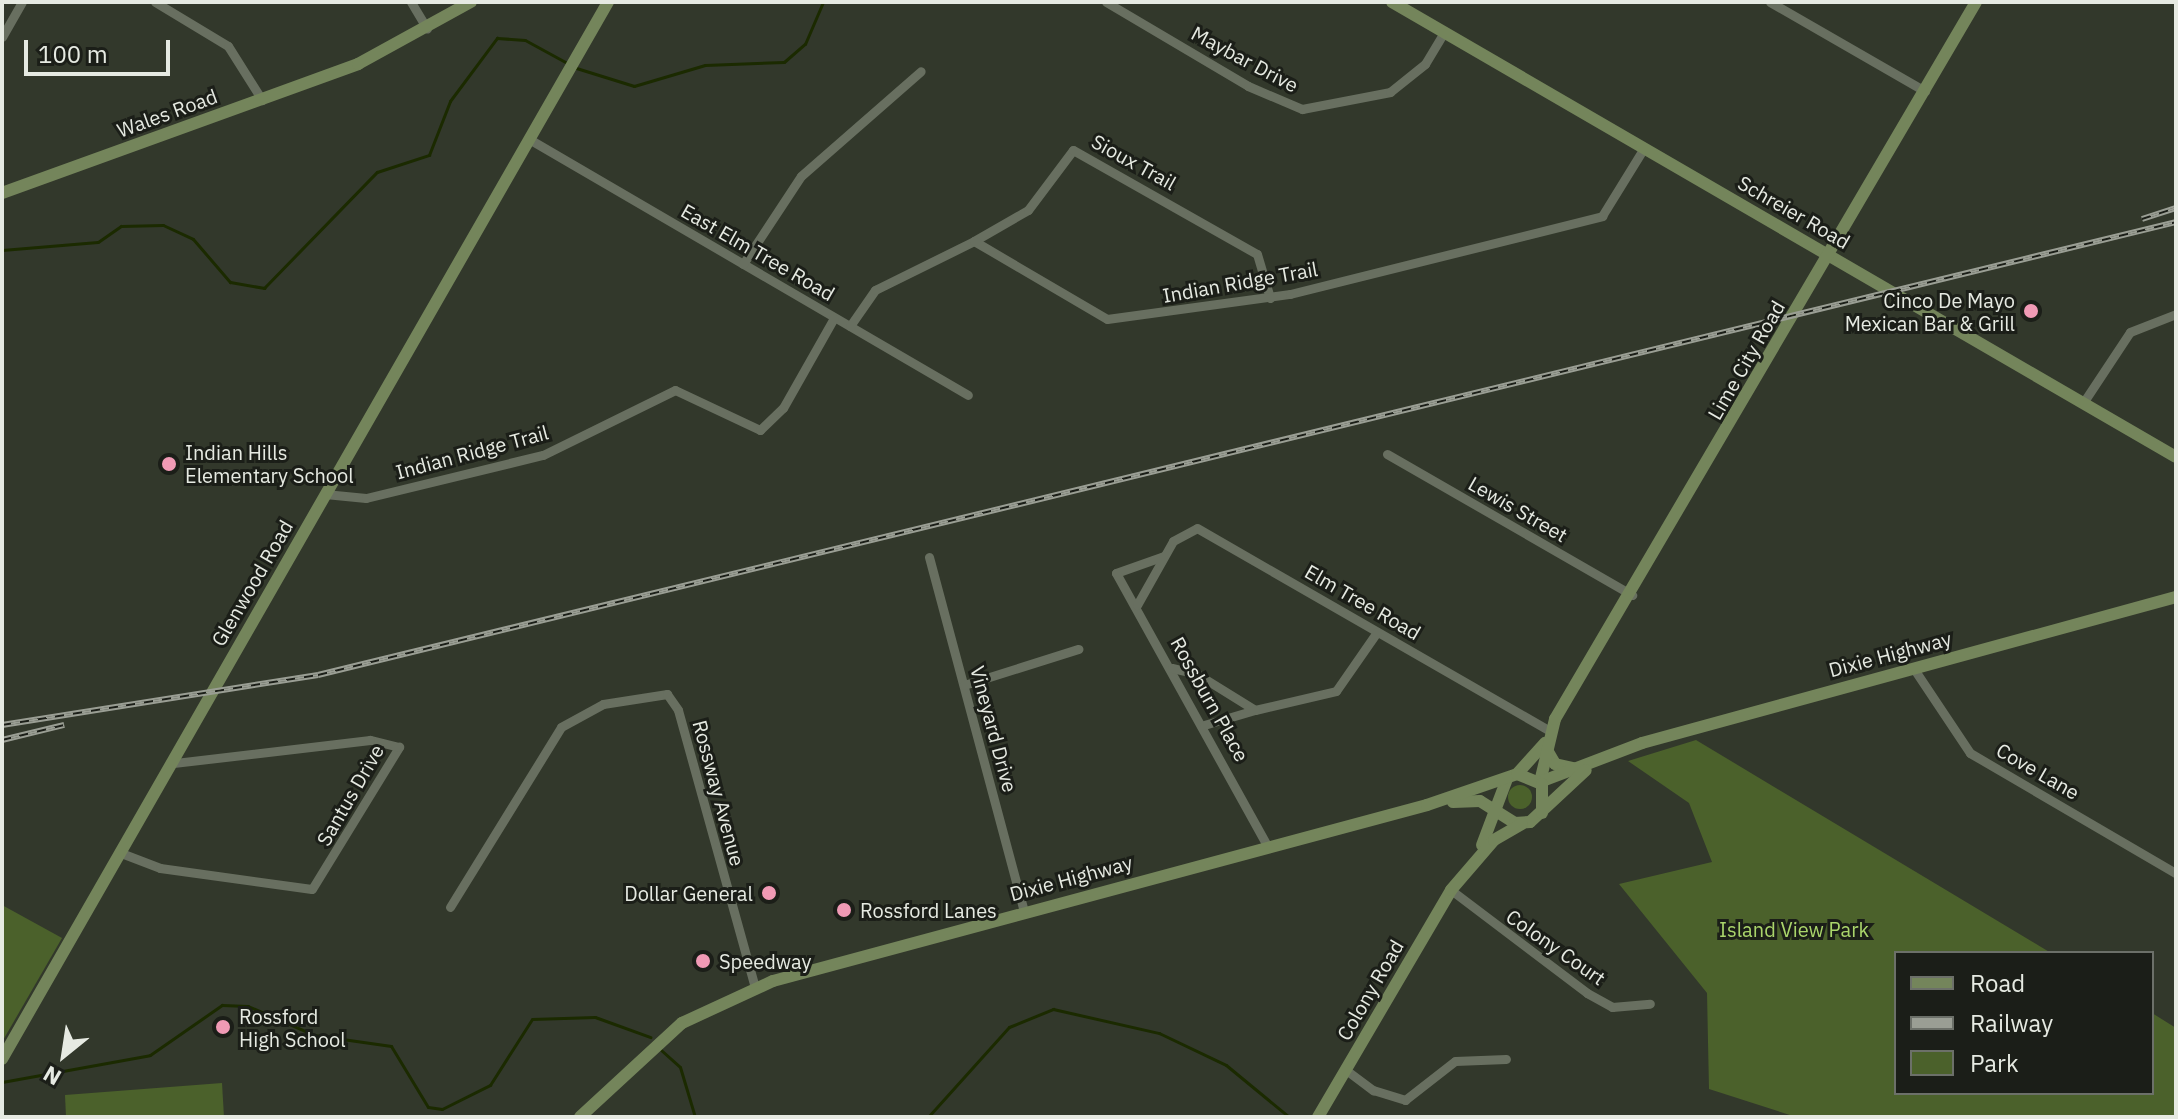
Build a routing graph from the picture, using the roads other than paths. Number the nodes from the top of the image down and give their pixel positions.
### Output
1 (22, 2) edge
2 (155, 2) edge
3 (411, 2) edge
4 (471, 2) edge
5 (608, 2) edge
6 (1106, 2) edge
7 (1392, 2) edge
8 (1770, 2) edge
9 (1976, 2) edge
10 (427, 29) junction
11 (1444, 32) junction
12 (2, 37) edge
13 (921, 71) dead end
14 (1925, 91) junction
15 (262, 100) junction
16 (529, 139) junction
17 (1644, 148) junction
18 (2, 193) edge
19 (974, 241) junction
20 (1829, 256) junction
21 (743, 264) junction
22 (1270, 298) junction
23 (2176, 314) edge
24 (834, 318) junction
25 (850, 326) junction
26 (968, 395) dead end
27 (2083, 403) junction
28 (1387, 454) dead end
29 (2176, 457) edge
30 (325, 494) junction
31 (1164, 556) junction
32 (929, 557) dead end
33 (1632, 595) junction
34 (2176, 597) edge
35 (1137, 605) junction
36 (1377, 632) junction
37 (1078, 649) dead end
38 (1172, 668) junction
39 (1914, 669) junction
40 (964, 685) junction
41 (1255, 710) junction
42 (1204, 725) junction
43 (1549, 740) junction
44 (1616, 753) junction
45 (173, 763) junction
46 (1576, 769) junction
47 (1513, 775) junction
48 (1540, 782) junction
49 (1427, 805) junction
50 (1497, 808) junction
51 (1542, 813) junction
52 (1522, 824) junction
53 (1267, 845) junction
54 (121, 853) junction
55 (2175, 873) edge
56 (1454, 887) junction
57 (450, 907) dead end
58 (1024, 911) junction
59 (755, 987) junction
60 (1650, 1004) dead end
61 (2, 1059) edge
62 (1506, 1059) dead end
63 (1346, 1070) junction
64 (580, 1117) edge
65 (1318, 1117) edge

1 - 12 street
2 - 15 street
3 - 10 street
4 - 10 street, Wales Road
5 - 16 street, Glenwood Road
6 - 11 street, Maybar Drive
7 - 11 street, Schreier Road
8 - 14 street
9 - 14 street, Lime City Road
10 - 15 street, Wales Road
11 - 17 street, Schreier Road
13 - 21 street
14 - 20 street, Lime City Road
15 - 18 street, Wales Road
16 - 21 street, East Elm Tree Road
16 - 30 street, Glenwood Road
17 - 20 street, Schreier Road
17 - 22 street, Indian Ridge Trail
19 - 22 street, Indian Ridge Trail
19 - 22 street, Sioux Trail
19 - 25 street
20 - 27 street, Schreier Road
20 - 33 street, Lime City Road
21 - 24 street, East Elm Tree Road
23 - 27 street
24 - 25 street, East Elm Tree Road
24 - 30 street, Indian Ridge Trail
25 - 26 street, East Elm Tree Road
27 - 29 street, Schreier Road
28 - 33 street, Lewis Street
30 - 45 street, Glenwood Road
31 - 35 street
31 - 35 street, Rossburn Place
31 - 36 street, Elm Tree Road
32 - 40 street, Vineyard Drive
33 - 43 street, Lime City Road
34 - 39 street, Dixie Highway
35 - 38 street, Rossburn Place
36 - 41 street
36 - 43 street, Elm Tree Road
37 - 40 street
38 - 41 street
38 - 42 street, Rossburn Place
39 - 44 street, Dixie Highway
39 - 55 street, Cove Lane
40 - 58 street, Vineyard Drive
41 - 42 street
42 - 53 street, Rossburn Place
43 - 46 street
43 - 47 street, Lime City Road
43 - 48 street, Lime City Road
44 - 46 street, Dixie Highway
44 - 51 street, Dixie Highway
45 - 54 street, Glenwood Road
45 - 54 street, Santus Drive
46 - 48 street, Dixie Highway
47 - 48 street
47 - 49 street, Dixie Highway
47 - 50 street
48 - 51 street
49 - 50 street, Dixie Highway
49 - 53 street, Dixie Highway
50 - 52 street, Dixie Highway
50 - 56 street, Colony Road
51 - 52 street, Dixie Highway
52 - 56 street, Colony Road
53 - 58 street, Dixie Highway
54 - 61 street, Glenwood Road
56 - 60 street, Colony Court
56 - 63 street, Colony Road
57 - 59 street, Rossway Avenue
58 - 59 street, Dixie Highway
59 - 64 street, Dixie Highway
62 - 63 street
63 - 65 street, Colony Road

